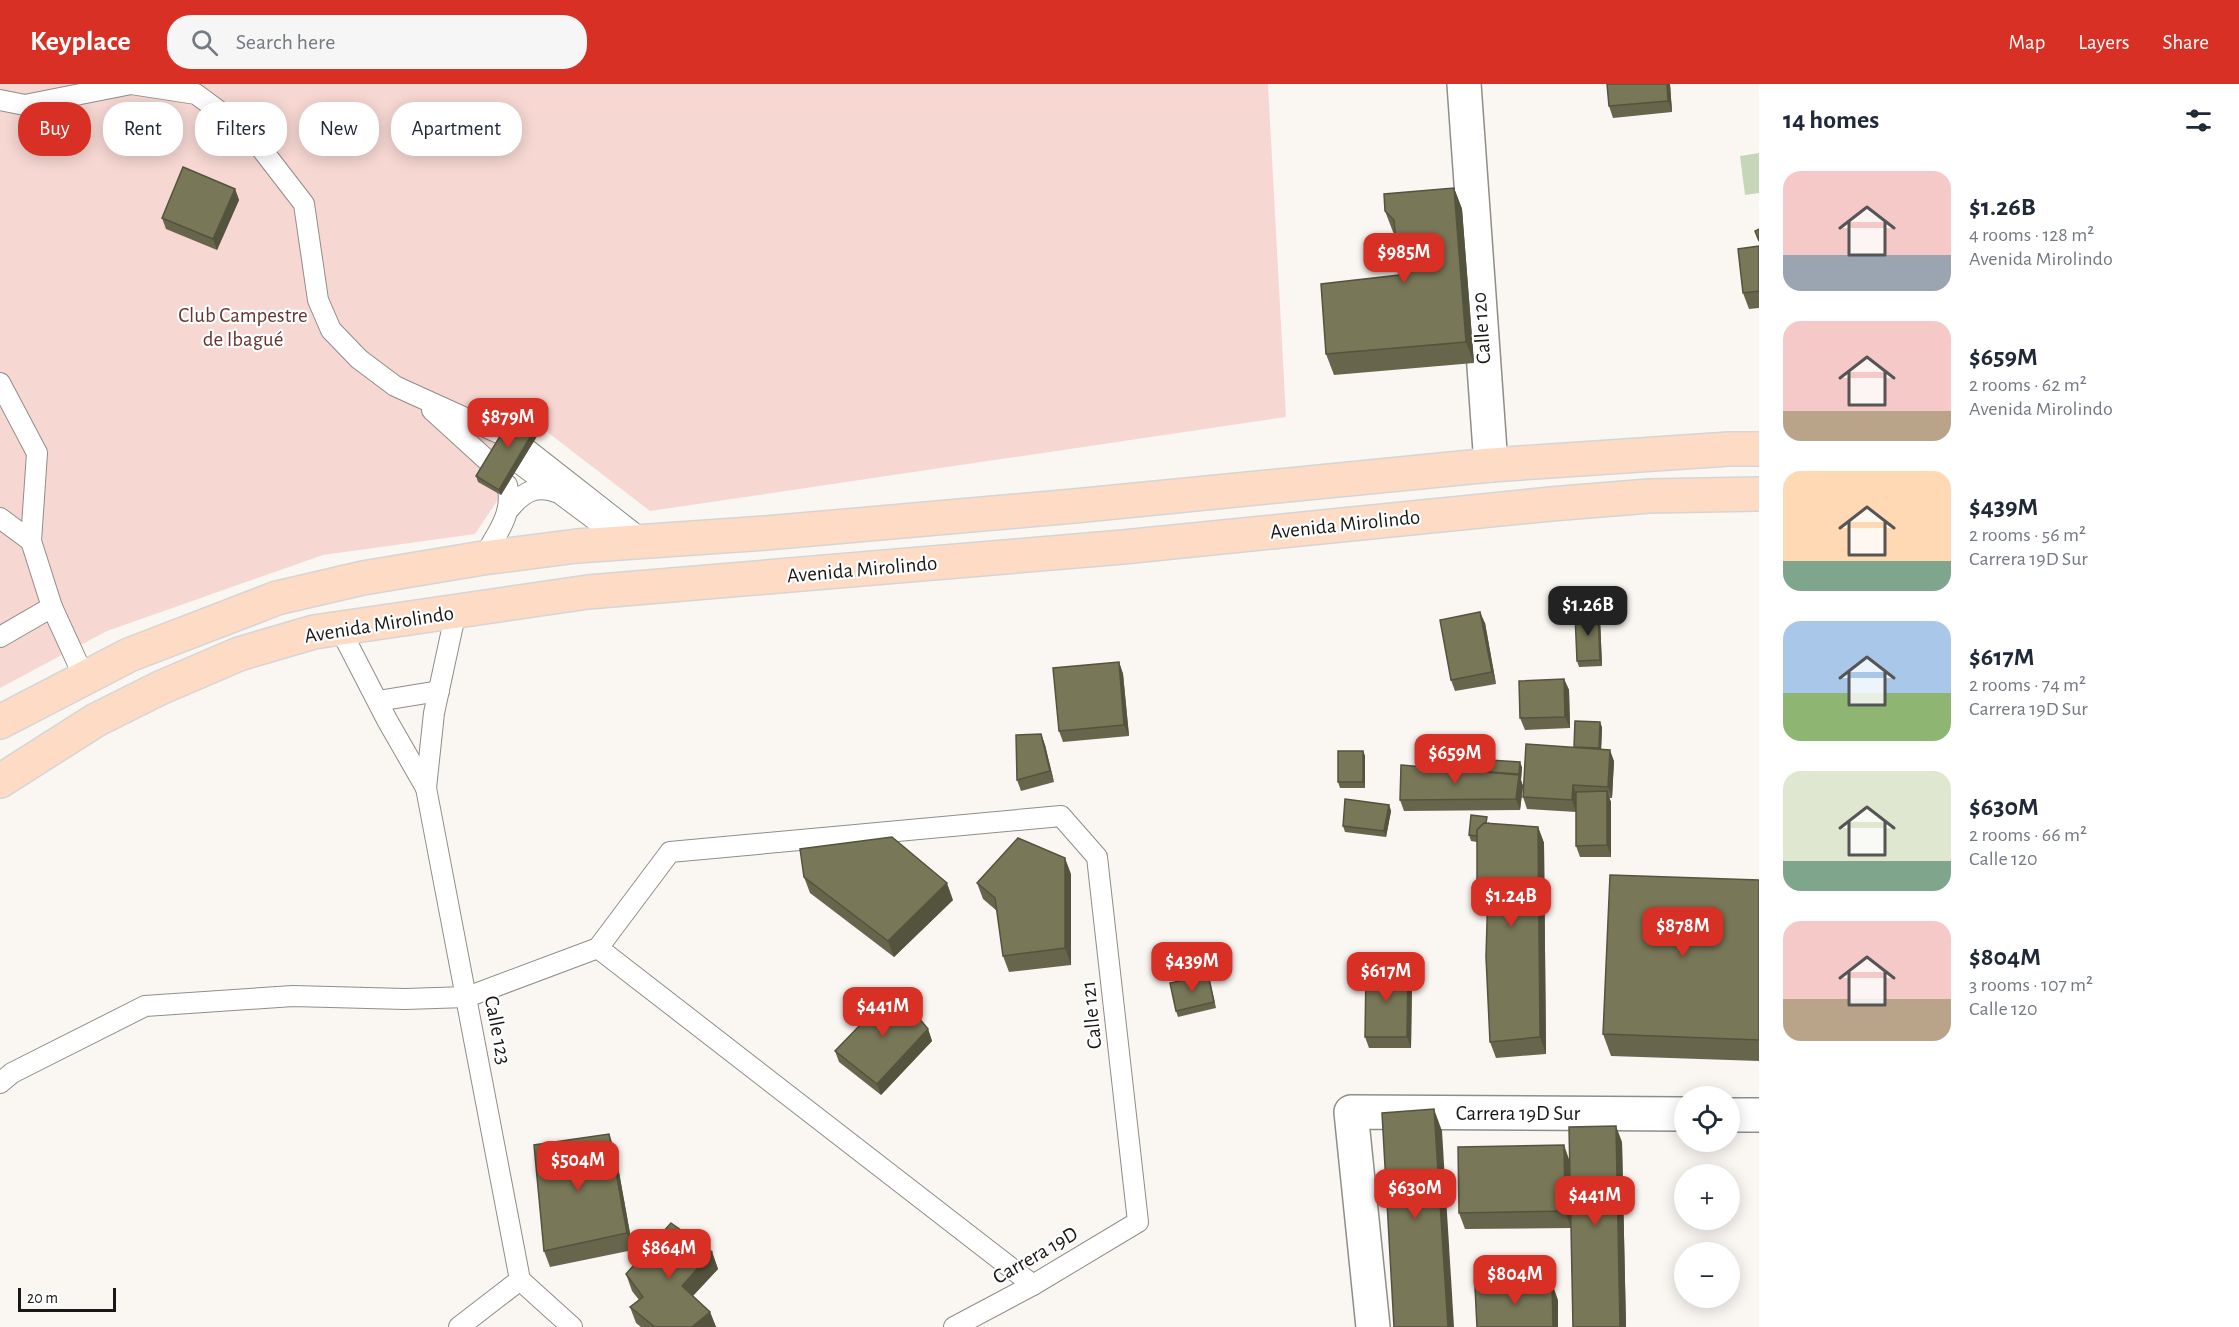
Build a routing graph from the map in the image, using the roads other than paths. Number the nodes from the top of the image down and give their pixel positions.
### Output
1 (1464, 84) edge
2 (0, 100) edge
3 (0, 383) edge
4 (421, 400) junction
5 (1759, 449) edge
6 (1491, 465) junction
7 (507, 485) edge
8 (559, 492) junction
9 (1759, 494) edge
10 (510, 508) junction
11 (0, 518) edge
12 (31, 541) junction
13 (635, 542) junction
14 (483, 558) junction
15 (52, 607) junction
16 (456, 611) junction
17 (340, 629) junction
18 (0, 637) edge
19 (84, 677) junction
20 (439, 692) junction
21 (378, 701) junction
22 (0, 722) edge
23 (0, 781) edge
24 (426, 788) junction
25 (598, 948) junction
26 (467, 997) junction
27 (0, 1083) edge
28 (1674, 1114) edge
29 (1740, 1115) edge
30 (1759, 1115) edge
31 (1138, 1222) joint
32 (520, 1280) junction
33 (1033, 1285) junction
34 (459, 1327) edge
35 (572, 1327) edge
36 (954, 1327) edge
37 (1373, 1327) edge

1 - 6 street, Calle 120
2 - 4 lane
3 - 12 lane
4 - 4 lane
5 - 6 main road, Avenida Mirolindo
6 - 13 main road, Avenida Mirolindo
7 - 10 lane
8 - 10 lane
8 - 13 lane
8 - 13 lane
9 - 16 main road, Avenida Mirolindo
10 - 14 lane
11 - 12 lane
12 - 15 lane
13 - 14 main road, Avenida Mirolindo
14 - 19 main road, Avenida Mirolindo
15 - 18 lane
15 - 19 lane
16 - 17 main road, Avenida Mirolindo
16 - 20 lane, Calle 123
17 - 21 lane, Calle 123
17 - 23 main road, Avenida Mirolindo
19 - 22 main road, Avenida Mirolindo
20 - 21 lane
20 - 24 lane, Calle 123
21 - 24 lane, Calle 123
24 - 26 lane, Calle 123
25 - 26 lane
25 - 31 lane, Calle 121
25 - 33 lane
26 - 27 lane
26 - 32 lane, Calle 123
28 - 37 street, Carrera 19D Sur
29 - 30 street
31 - 33 lane, Carrera 19D
32 - 34 lane
32 - 35 lane
33 - 36 lane, Carrera 19D

